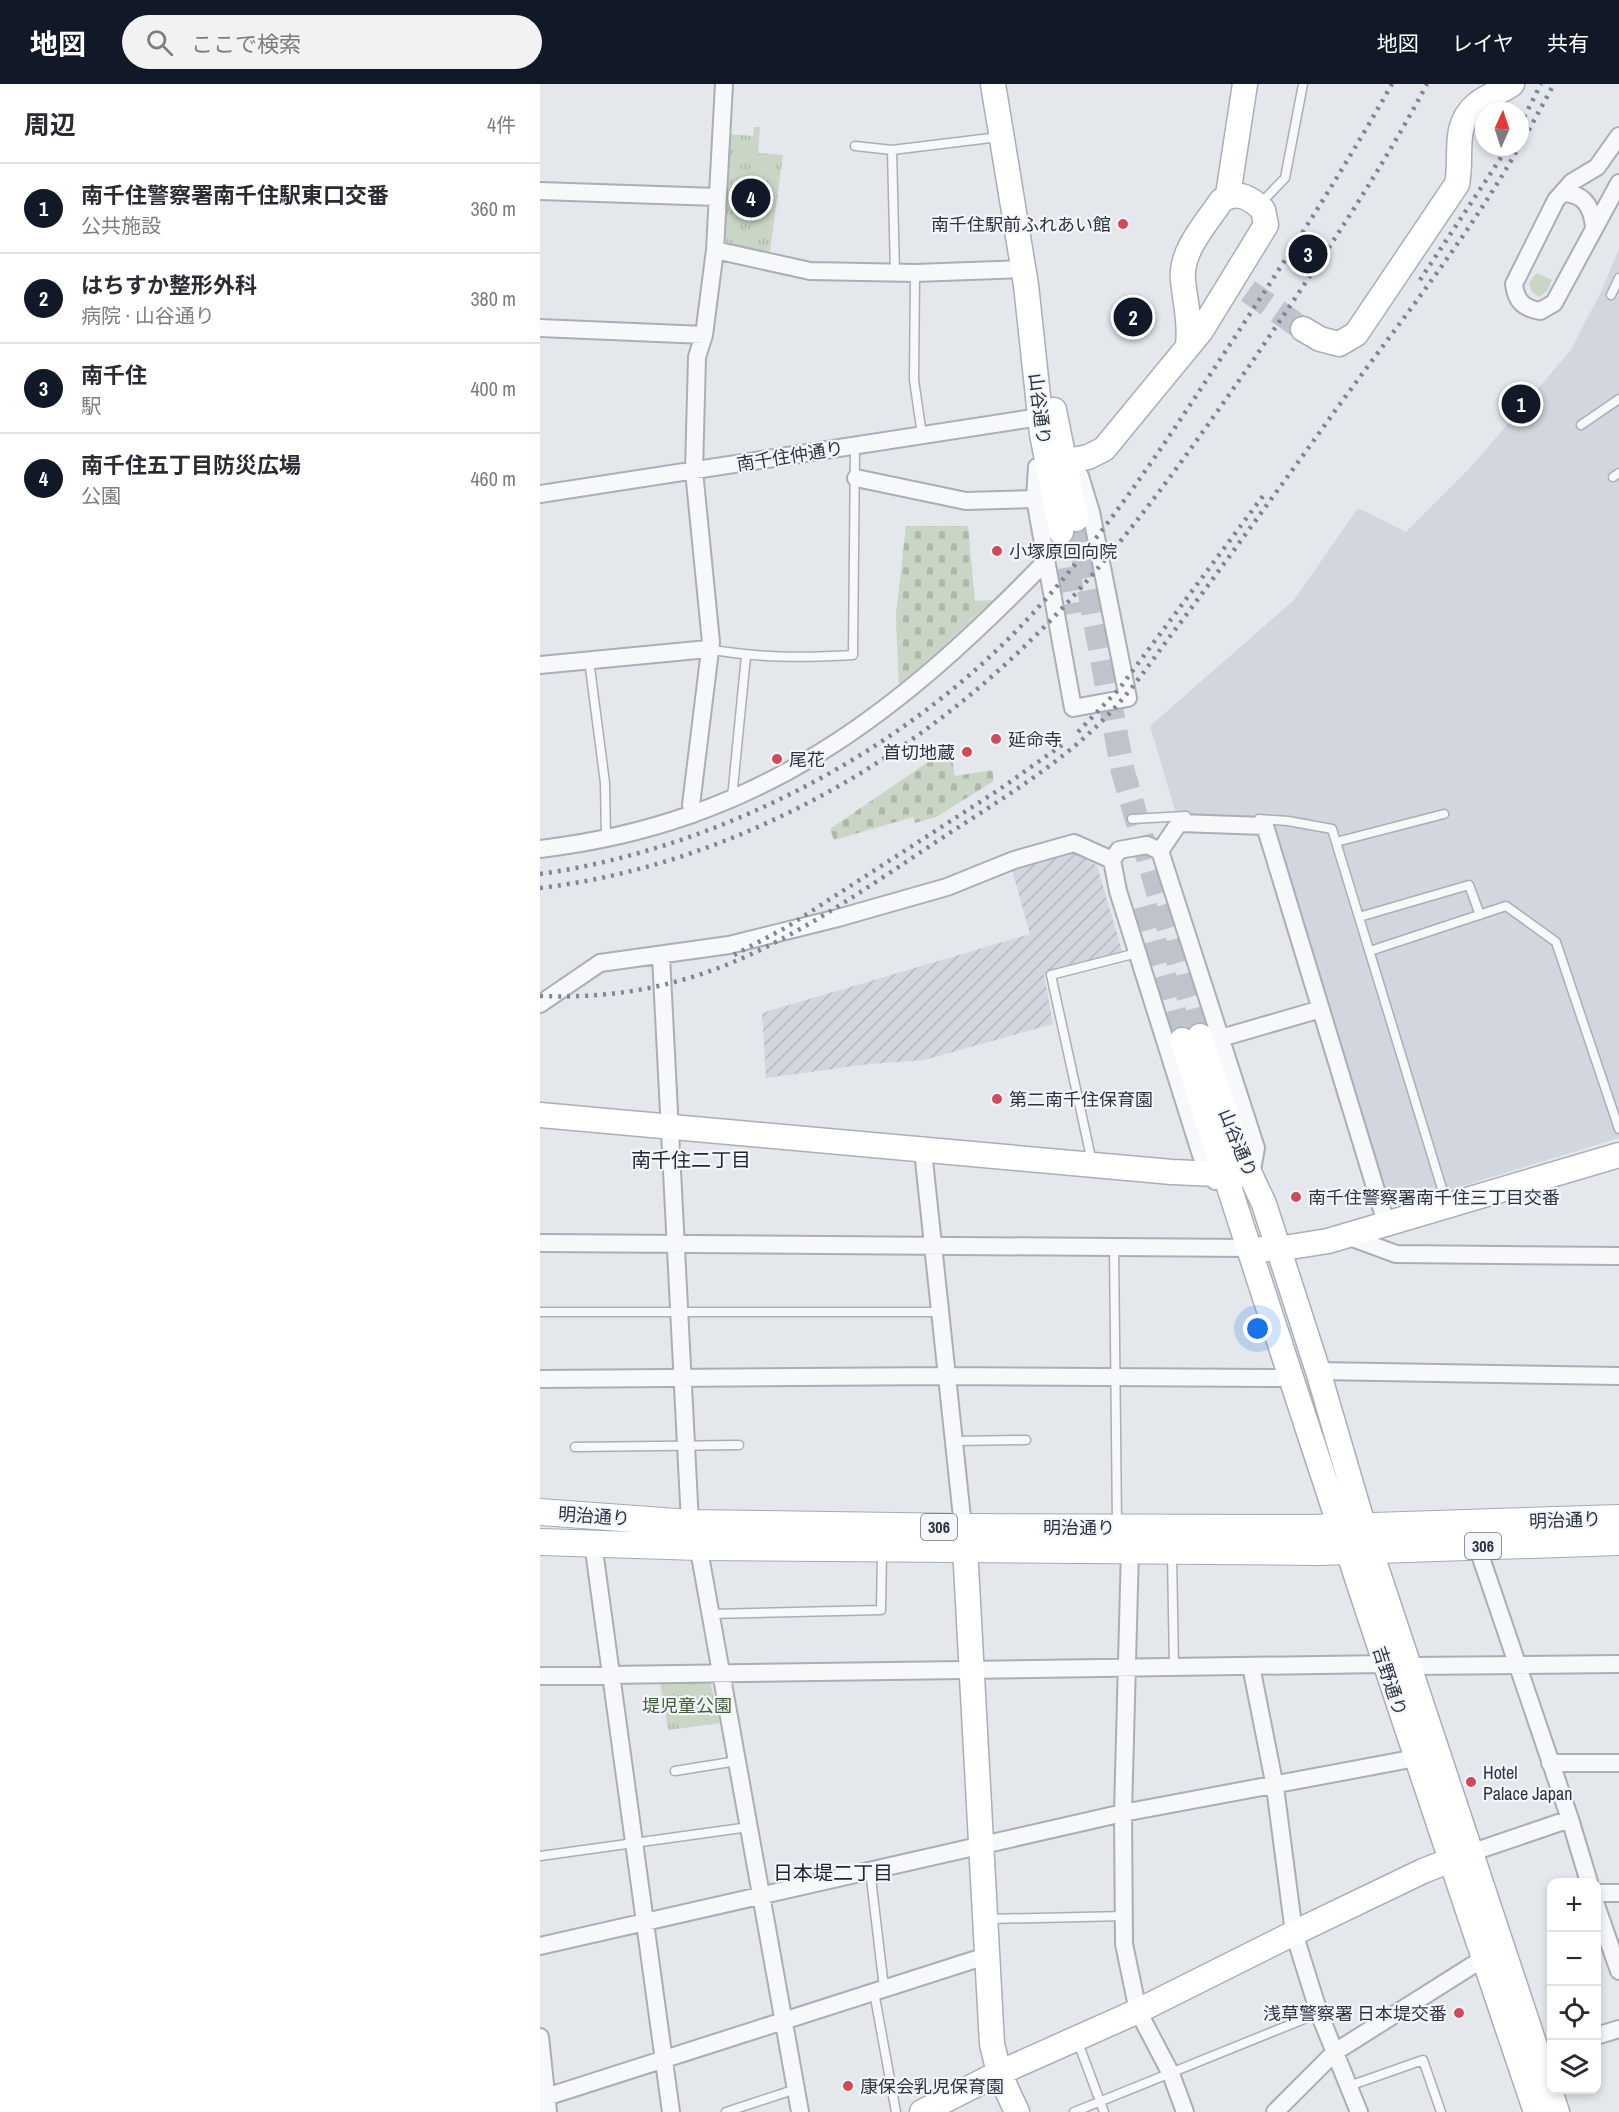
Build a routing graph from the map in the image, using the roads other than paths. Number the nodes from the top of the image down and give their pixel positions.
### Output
1 (724, 84) edge
2 (993, 84) edge
3 (1245, 84) edge
4 (1303, 84) edge
5 (1512, 84) edge
6 (1001, 136) junction
7 (1619, 136) edge
8 (855, 146) dead end
9 (892, 150) junction
10 (1619, 183) edge
11 (540, 191) edge
12 (1562, 193) junction
13 (1228, 195) junction
14 (717, 197) junction
15 (1258, 205) junction
16 (1594, 227) junction
17 (715, 250) junction
18 (895, 273) junction
19 (915, 273) junction
20 (1025, 277) junction
21 (1619, 278) edge
22 (1611, 295) dead end
23 (540, 328) edge
24 (1303, 329) tunnel mouth
25 (704, 335) junction
26 (1188, 345) junction
27 (1619, 399) edge
28 (1040, 417) junction
29 (1581, 425) dead end
30 (922, 435) junction
31 (855, 446) junction
32 (1056, 464) junction
33 (694, 471) junction
34 (856, 478) junction
35 (540, 494) edge
36 (1035, 499) junction
37 (1068, 525) tunnel mouth
38 (1047, 560) junction
39 (708, 649) junction
40 (746, 656) junction
41 (589, 658) junction
42 (540, 665) edge
43 (732, 798) junction
44 (693, 814) junction
45 (1444, 814) dead end
46 (1132, 819) dead end
47 (606, 838) junction
48 (1336, 842) junction
49 (540, 849) edge
50 (1160, 851) junction
51 (1112, 860) junction
52 (1480, 915) junction
53 (1359, 917) junction
54 (1370, 951) junction
55 (1137, 953) junction
56 (661, 956) junction
57 (540, 1004) edge
58 (1321, 1009) junction
59 (1201, 1038) junction
60 (540, 1115) edge
61 (670, 1127) junction
62 (1619, 1129) edge
63 (923, 1151) junction
64 (1619, 1155) edge
65 (1093, 1165) junction
66 (1218, 1175) junction
67 (1251, 1175) junction
68 (1447, 1206) junction
69 (1386, 1223) junction
70 (1347, 1236) junction
71 (540, 1243) edge
72 (676, 1243) junction
73 (933, 1246) junction
74 (1114, 1247) junction
75 (1248, 1248) junction
76 (1278, 1249) junction
77 (1619, 1256) edge
78 (679, 1310) junction
79 (540, 1312) edge
80 (940, 1312) junction
81 (1318, 1371) junction
82 (947, 1376) junction
83 (1619, 1376) edge
84 (1115, 1377) junction
85 (683, 1378) junction
86 (1291, 1378) junction
87 (540, 1379) edge
88 (1026, 1440) dead end
89 (954, 1441) junction
90 (686, 1444) junction
91 (739, 1445) dead end
92 (575, 1447) dead end
93 (540, 1512) edge
94 (1619, 1518) edge
95 (690, 1523) junction
96 (1365, 1526) junction
97 (1117, 1527) junction
98 (1339, 1527) junction
99 (965, 1538) junction
100 (540, 1542) edge
101 (1619, 1542) edge
102 (593, 1543) junction
103 (1477, 1546) junction
104 (699, 1547) junction
105 (882, 1548) junction
106 (1130, 1549) junction
107 (1172, 1550) junction
108 (1359, 1552) junction
109 (711, 1614) junction
110 (1619, 1664) edge
111 (1396, 1665) junction
112 (1517, 1665) junction
113 (1127, 1666) junction
114 (1251, 1666) junction
115 (1174, 1668) junction
116 (973, 1670) junction
117 (721, 1672) junction
118 (611, 1674) junction
119 (540, 1676) edge
120 (1416, 1758) junction
121 (737, 1761) junction
122 (1550, 1763) junction
123 (1619, 1763) edge
124 (675, 1771) dead end
125 (1275, 1787) junction
126 (1123, 1813) junction
127 (1570, 1818) junction
128 (749, 1827) junction
129 (633, 1843) junction
130 (982, 1844) junction
131 (540, 1856) edge
132 (1460, 1856) junction
133 (870, 1870) junction
134 (1588, 1878) edge
135 (1601, 1893) edge
136 (1619, 1893) edge
137 (761, 1894) junction
138 (1125, 1916) junction
139 (985, 1919) junction
140 (1601, 1919) edge
141 (644, 1920) junction
142 (1294, 1933) junction
143 (540, 1946) edge
144 (986, 1956) junction
145 (1484, 1958) junction
146 (1619, 1971) edge
147 (879, 1990) junction
148 (1138, 2011) junction
149 (1319, 2013) junction
150 (784, 2020) junction
151 (1619, 2029) edge
152 (1601, 2034) edge
153 (540, 2037) edge
154 (1075, 2037) junction
155 (1544, 2051) edge
156 (1335, 2052) junction
157 (663, 2059) junction
158 (999, 2073) junction
159 (1171, 2074) junction
160 (1349, 2086) junction
161 (796, 2089) junction
162 (1101, 2102) junction
163 (545, 2103) edge
164 (1282, 2109) edge
165 (671, 2112) edge
166 (726, 2112) edge
167 (800, 2112) edge
168 (896, 2112) edge
169 (922, 2112) edge
170 (1017, 2112) edge
171 (1074, 2112) edge
172 (1104, 2112) edge
173 (1185, 2112) edge
174 (1359, 2112) edge
175 (1441, 2112) edge
176 (1536, 2112) edge
177 (1557, 2112) edge

1 - 14 street
2 - 6 street, 山谷通り
3 - 13 street
4 - 15 lane
5 - 24 street
6 - 9 lane
6 - 20 street, 山谷通り
7 - 12 street
8 - 9 lane
9 - 18 lane
10 - 16 street
11 - 14 street
12 - 16 street
12 - 16 street
13 - 15 street
13 - 26 street
14 - 17 street
15 - 26 street
17 - 18 street
17 - 25 street
18 - 19 street
19 - 20 street
19 - 30 lane
20 - 28 street, 山谷通り
20 - 32 street, 山谷通り
21 - 22 lane
23 - 25 street
25 - 33 street
26 - 32 street
27 - 29 lane
28 - 30 street, 南千住仲通り
28 - 32 street, 山谷通り
30 - 31 street, 南千住仲通り
31 - 33 street, 南千住仲通り
31 - 34 lane
32 - 36 street
32 - 37 street, 山谷通り
32 - 38 street
33 - 35 street, 南千住仲通り
33 - 39 street
34 - 36 street
34 - 40 lane
36 - 38 street
38 - 43 street
39 - 40 lane
39 - 41 street
39 - 44 street
40 - 43 lane
41 - 42 street
41 - 47 lane
43 - 44 street
44 - 47 street
45 - 48 lane
46 - 48 lane
47 - 49 street
48 - 53 lane
50 - 51 street
50 - 58 street
50 - 59 street
51 - 55 street
51 - 56 street
52 - 53 lane
52 - 54 lane
52 - 62 lane
53 - 54 lane
54 - 68 lane
55 - 65 lane
55 - 66 street
56 - 57 street
56 - 61 street
58 - 59 street
58 - 69 street
59 - 66 street, 山谷通り
59 - 67 street, 山谷通り
60 - 61 street
61 - 63 street
61 - 72 street
63 - 65 street
63 - 73 street
64 - 68 street
65 - 66 street
66 - 67 street
66 - 75 street, 山谷通り
67 - 76 street, 山谷通り
68 - 69 street
69 - 70 street
70 - 76 street
70 - 77 street
71 - 72 street
72 - 73 street
72 - 78 street
73 - 74 street
73 - 80 street
74 - 75 street
74 - 84 lane
75 - 76 street
75 - 86 street, 吉野通り
76 - 81 street, 吉野通り
78 - 79 lane
78 - 80 lane
78 - 85 street
80 - 82 street
81 - 83 street
81 - 96 street, 吉野通り
82 - 84 street
82 - 85 street
82 - 89 street
84 - 86 street
84 - 97 lane
85 - 87 street
85 - 90 street
86 - 98 street, 吉野通り
88 - 89 lane
89 - 99 street
90 - 91 lane
90 - 92 lane
90 - 95 street
93 - 95 main road, 明治通り / 306
94 - 96 main road, 明治通り / 306
95 - 99 main road, 明治通り / 306
95 - 104 street
96 - 98 main road, 明治通り / 306
96 - 108 street, 吉野通り
97 - 98 main road, 明治通り / 306
97 - 99 main road, 明治通り / 306
98 - 108 street, 吉野通り
99 - 105 main road, 明治通り / 306
99 - 106 main road, 明治通り / 306
99 - 116 street
100 - 102 main road, 明治通り / 306
101 - 103 main road, 明治通り / 306
102 - 104 main road, 明治通り / 306
102 - 118 street
103 - 108 main road, 明治通り / 306
103 - 112 street
104 - 105 main road, 明治通り / 306
104 - 109 street
105 - 109 lane
106 - 107 main road, 明治通り / 306
106 - 113 street
107 - 108 main road, 明治通り / 306
107 - 115 lane
108 - 111 street, 吉野通り
109 - 117 street
110 - 112 street
111 - 112 street
111 - 114 street
111 - 120 street, 吉野通り
111 - 132 street, 吉野通り
112 - 122 street
113 - 115 street
113 - 116 street
113 - 126 street
114 - 115 street
114 - 125 street
116 - 117 street
116 - 130 street
117 - 118 street
117 - 121 street
118 - 119 street
118 - 129 street
120 - 125 street
120 - 132 street, 吉野通り
121 - 124 lane
121 - 128 street
122 - 123 street
122 - 127 street
125 - 126 street
125 - 142 street
126 - 130 street
126 - 138 street
127 - 132 street
127 - 134 street
128 - 129 lane
128 - 137 street
129 - 131 lane
129 - 141 street
130 - 133 street
130 - 139 street
132 - 142 street
132 - 145 street, 吉野通り
132 - 155 street, 吉野通り
133 - 137 street
133 - 147 lane
135 - 136 street
137 - 141 street
137 - 150 street
138 - 139 lane
138 - 148 street
139 - 144 street
140 - 146 street
141 - 143 street
141 - 157 street
142 - 148 street
142 - 149 street
144 - 147 street
144 - 158 street
145 - 156 street
145 - 176 street, 吉野通り
147 - 150 street
147 - 168 lane
148 - 154 street
148 - 159 street
149 - 156 street
149 - 159 lane
150 - 157 street
150 - 161 street
151 - 152 street
153 - 163 street
154 - 158 street
154 - 162 lane
155 - 177 street, 吉野通り
156 - 160 street
156 - 164 street
157 - 163 street
157 - 165 street
158 - 169 street
158 - 170 street
159 - 162 lane
159 - 173 street
160 - 174 street
160 - 175 lane
161 - 166 lane
161 - 167 street
162 - 171 lane
162 - 172 lane

